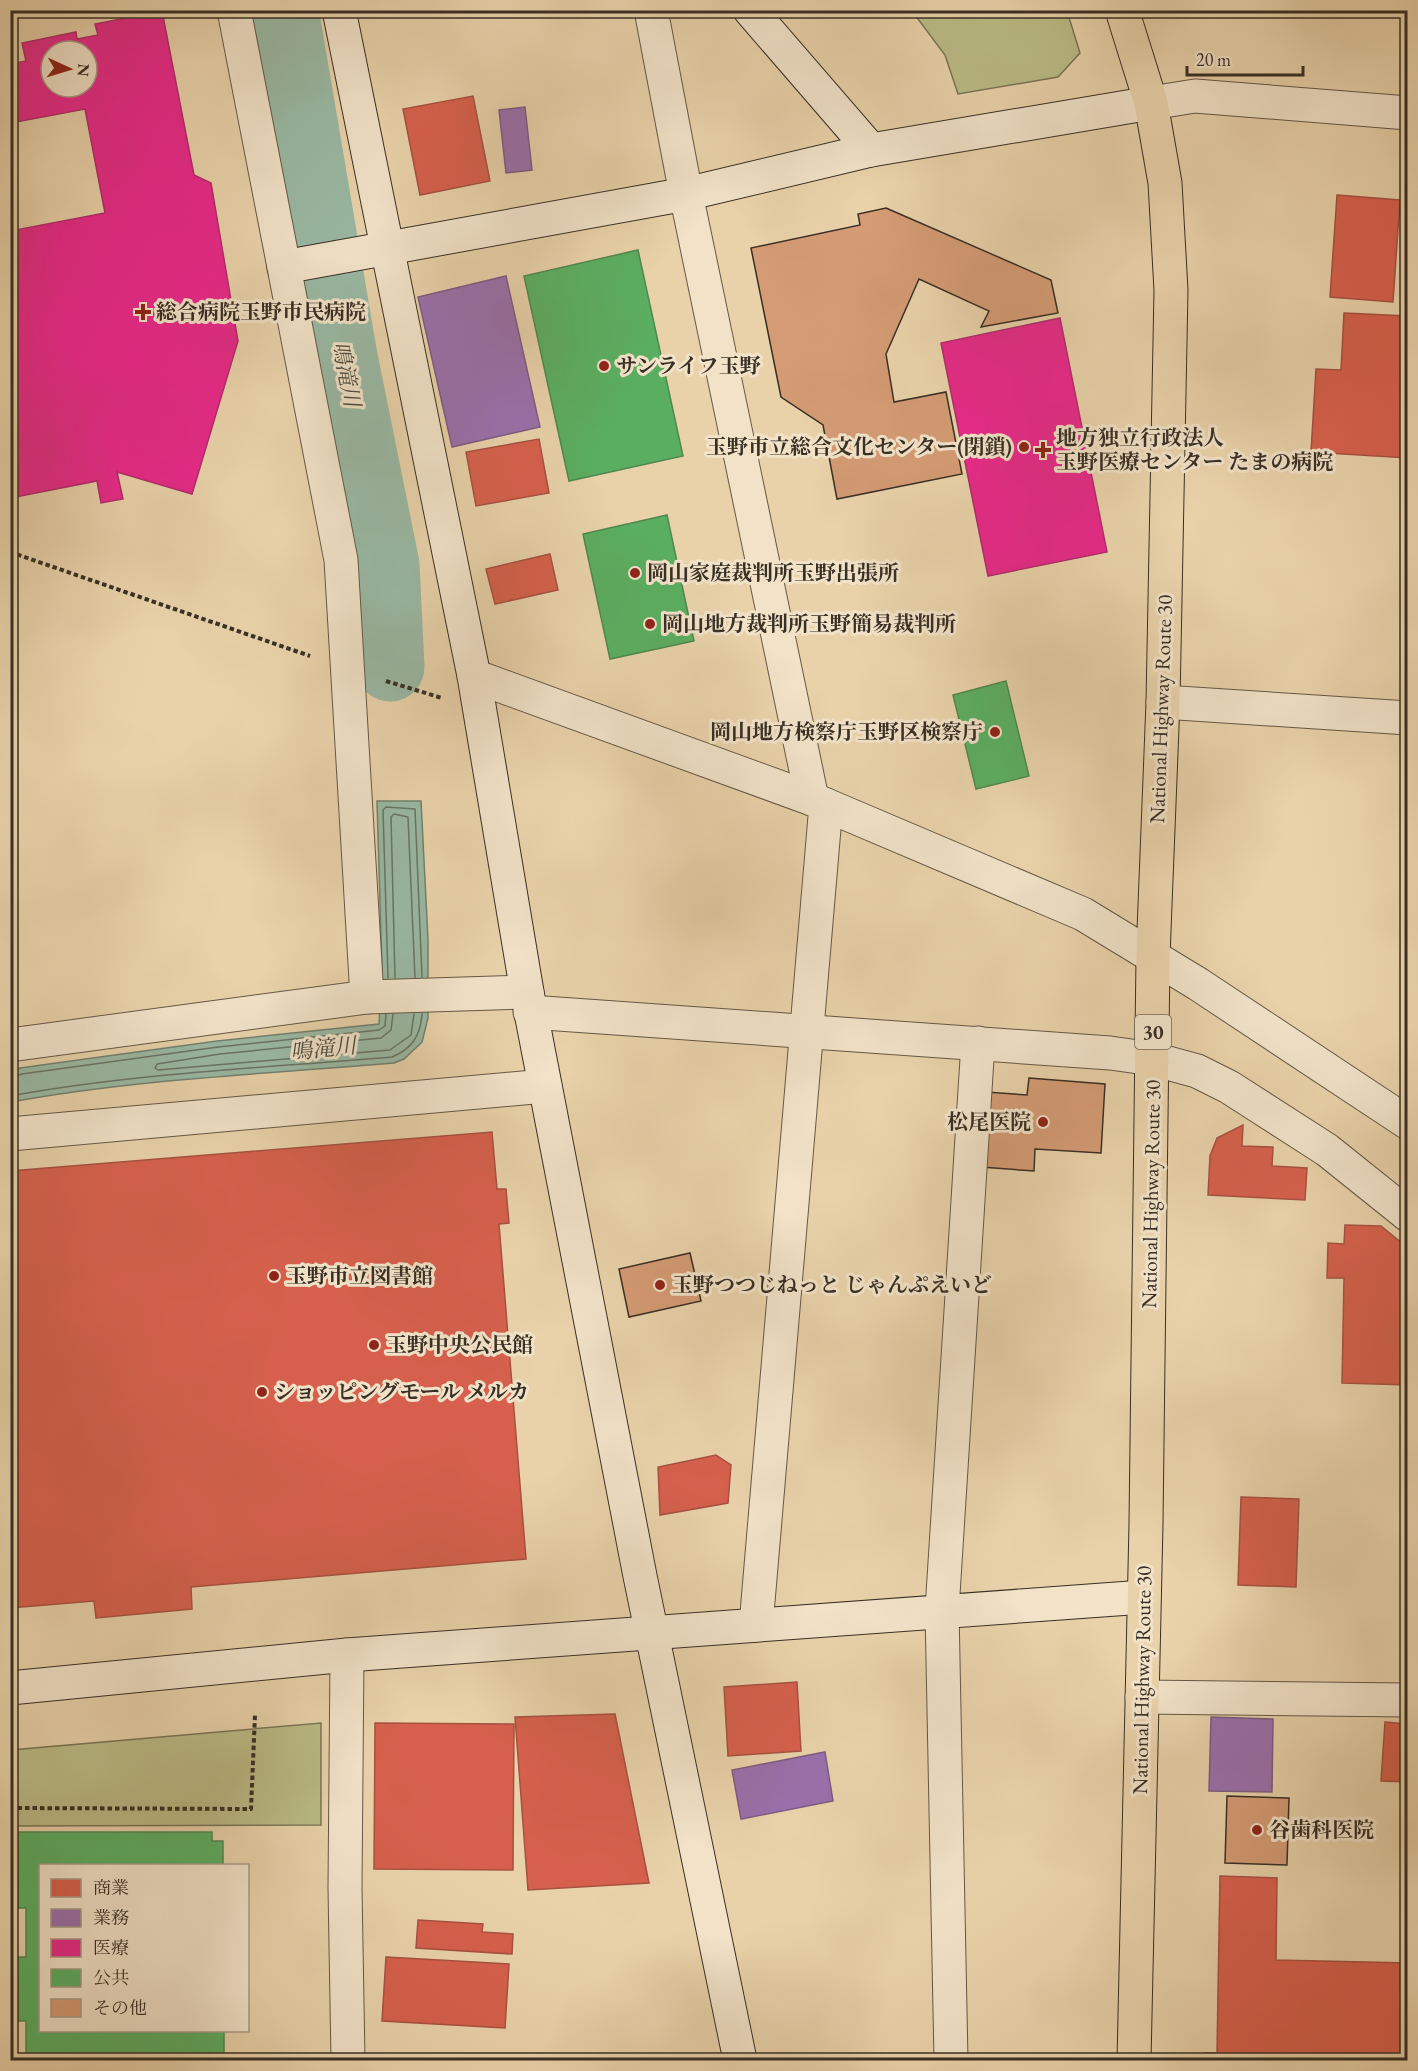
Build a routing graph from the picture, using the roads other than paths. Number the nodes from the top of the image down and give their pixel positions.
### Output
1 (234, 10) edge
2 (339, 10) edge
3 (651, 10) edge
4 (750, 10) edge
5 (1122, 10) edge
6 (1151, 103) junction
7 (1407, 113) edge
8 (871, 150) junction
9 (686, 194) junction
10 (386, 248) junction
11 (298, 264) junction
12 (474, 676) junction
13 (1163, 702) junction
14 (1407, 718) edge
15 (819, 802) junction
16 (1153, 956) junction
17 (373, 997) junction
18 (528, 1002) junction
19 (806, 1031) junction
20 (978, 1043) junction
21 (10, 1045) edge
22 (1152, 1059) junction
23 (545, 1086) junction
24 (1407, 1123) edge
25 (10, 1134) edge
26 (1407, 1215) edge
27 (1144, 1597) junction
28 (942, 1610) junction
29 (756, 1625) junction
30 (652, 1632) junction
31 (347, 1655) junction
32 (10, 1688) edge
33 (1142, 1697) junction
34 (1407, 1700) edge
35 (348, 2061) edge
36 (740, 2061) edge
37 (951, 2061) edge
38 (1134, 2061) edge

1 - 11 street
2 - 10 street
3 - 9 street
4 - 8 street
5 - 6 highway, National Highway Route 30 / 30
6 - 7 street
6 - 8 street
6 - 13 highway, National Highway Route 30 / 30
8 - 9 street
9 - 10 street
9 - 15 street
10 - 11 street
10 - 12 street
11 - 17 street
12 - 15 street
12 - 18 street
13 - 14 street
13 - 16 highway, National Highway Route 30 / 30
15 - 16 street
15 - 19 street
16 - 22 highway, National Highway Route 30 / 30
16 - 24 street
17 - 18 street
17 - 21 street
18 - 19 street
18 - 23 street
19 - 20 street
19 - 29 street
20 - 22 street
20 - 28 street
22 - 26 street
22 - 27 highway, National Highway Route 30 / 30
23 - 25 street
23 - 30 street
27 - 28 street
27 - 33 highway, National Highway Route 30 / 30
28 - 29 street
28 - 37 street
29 - 30 street
30 - 31 street
30 - 36 street
31 - 32 street
31 - 35 street
33 - 34 street
33 - 38 highway, National Highway Route 30 / 30

